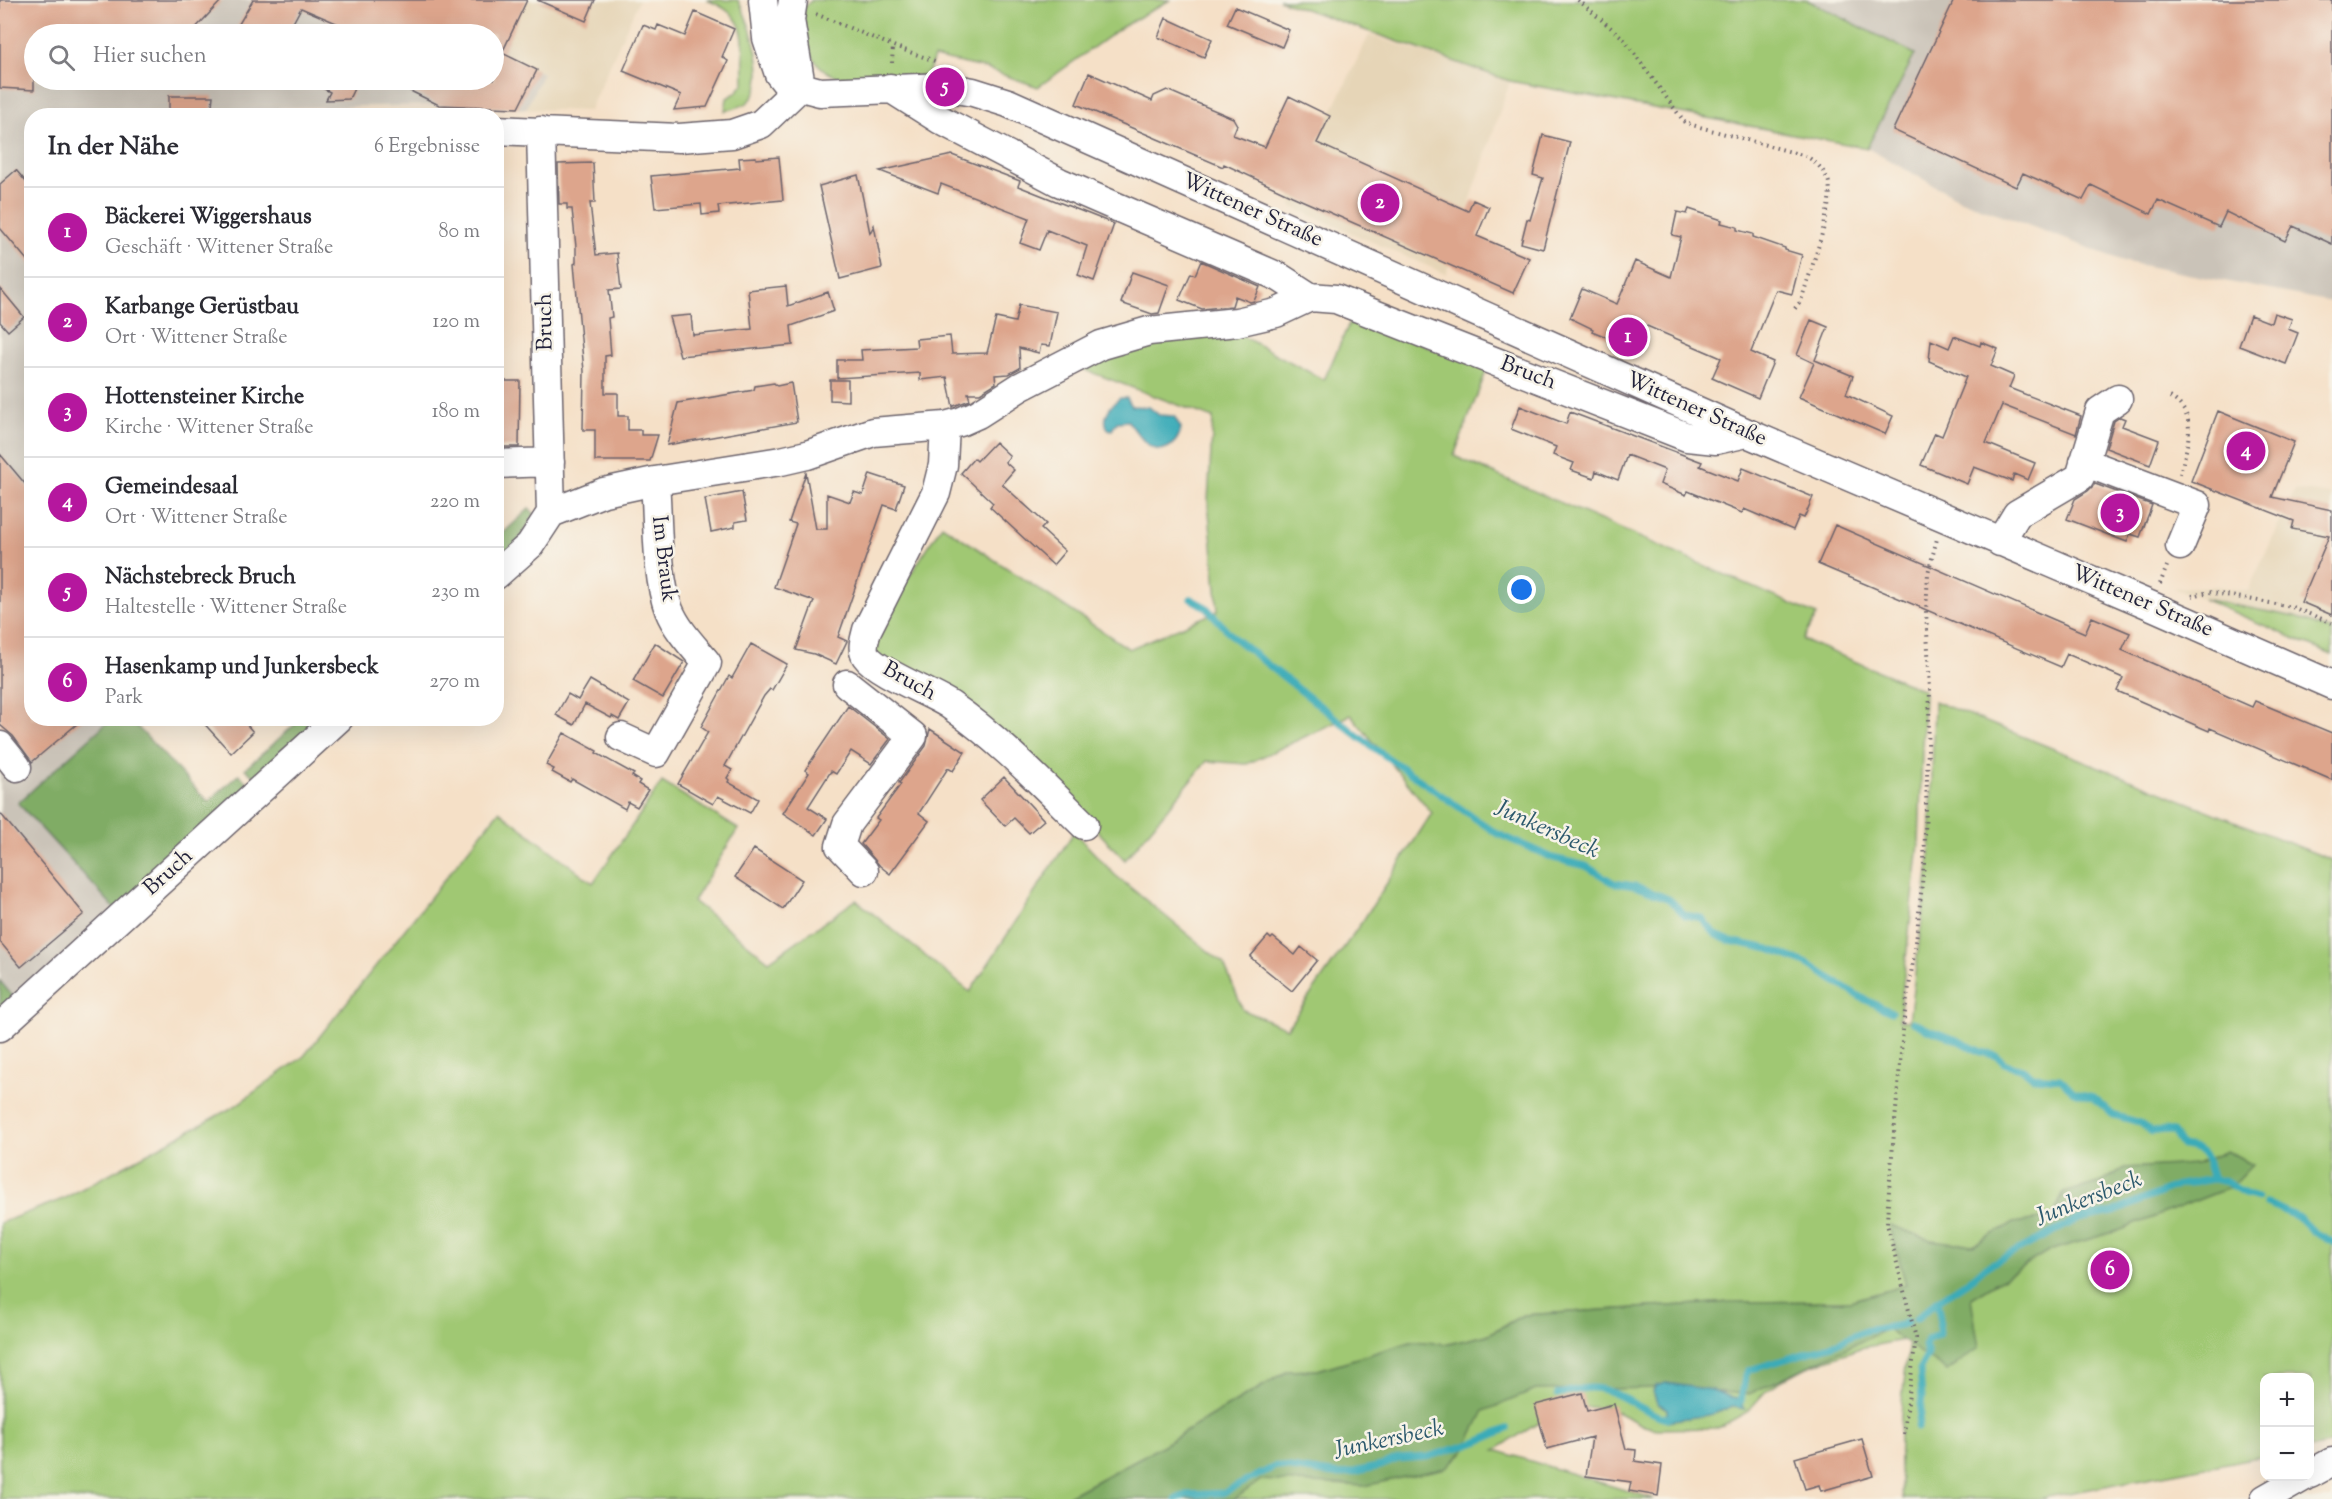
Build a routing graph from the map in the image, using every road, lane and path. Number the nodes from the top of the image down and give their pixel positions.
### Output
1 (1578, 0) edge
2 (762, 2) edge
3 (803, 6) edge
4 (941, 62) dead end
5 (801, 86) junction
6 (890, 88) junction
7 (504, 130) edge
8 (541, 131) junction
9 (1310, 297) junction
10 (1792, 312) dead end
11 (2170, 397) dead end
12 (2118, 399) dead end
13 (945, 426) junction
14 (1747, 433) junction
15 (550, 462) junction
16 (2084, 462) junction
17 (504, 464) edge
18 (655, 481) junction
19 (2174, 496) junction
20 (551, 513) junction
21 (1943, 518) junction
22 (2000, 542) junction
23 (2180, 546) dead end
24 (504, 568) edge
25 (2164, 573) dead end
26 (2152, 606) junction
27 (2332, 623) edge
28 (847, 684) dead end
29 (2332, 685) edge
30 (330, 726) edge
31 (621, 738) dead end
32 (1084, 825) dead end
33 (864, 871) dead end
34 (0, 1027) edge
35 (1904, 1434) dead end
36 (2332, 1462) edge
37 (2314, 1472) edge
38 (2296, 1481) edge
39 (2265, 1499) edge

1 - 10 path
2 - 5 street, Wittener Straße
3 - 4 path
3 - 5 street
5 - 6 street, Wittener Straße
5 - 8 street
6 - 9 street, Bruch
6 - 14 street, Wittener Straße
7 - 8 street
8 - 15 street, Bruch
9 - 13 street
9 - 14 street, Bruch
11 - 19 path
12 - 16 street
13 - 18 street
13 - 32 street, Bruch
14 - 21 street, Wittener Straße
15 - 17 street
15 - 20 street, Bruch
16 - 19 street
16 - 22 street
18 - 20 street
18 - 31 street, Im Brauk
19 - 23 street
20 - 24 street
21 - 22 street, Wittener Straße
21 - 35 path
22 - 26 street, Wittener Straße
25 - 26 path
26 - 27 path
26 - 29 street, Wittener Straße
28 - 33 street
30 - 34 street, Bruch
36 - 37 street
38 - 39 street

